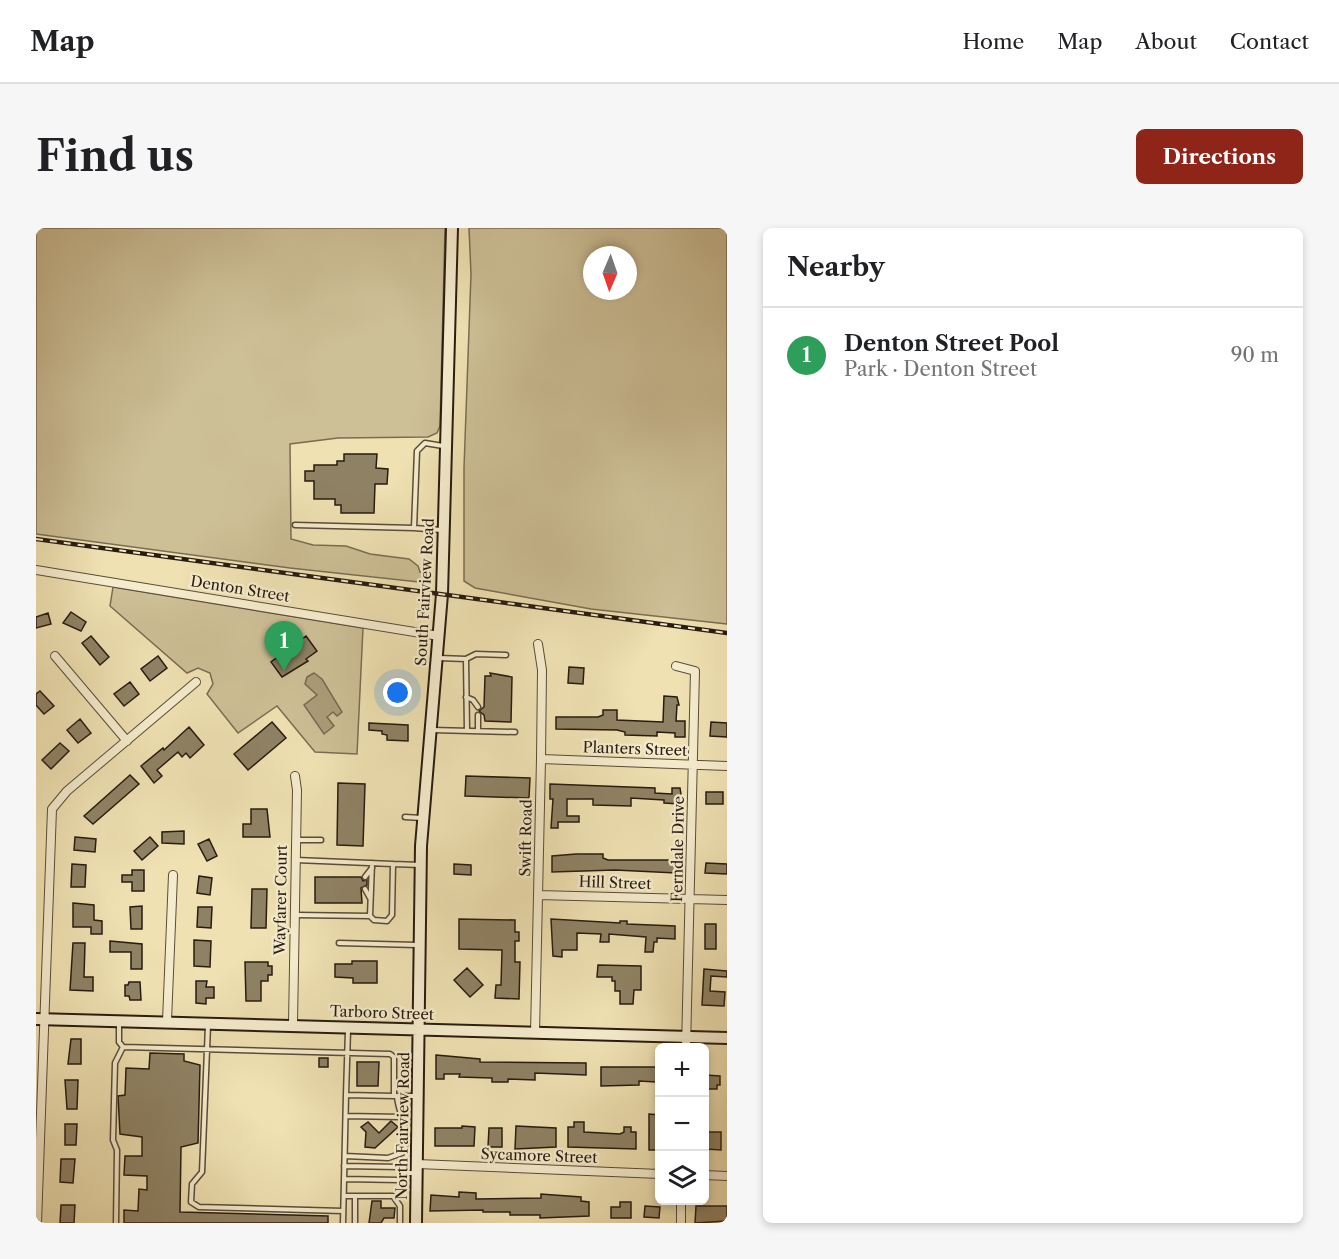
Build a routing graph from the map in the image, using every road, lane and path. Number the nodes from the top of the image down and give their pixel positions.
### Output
1 (452, 228) edge
2 (447, 447) junction
3 (295, 525) dead end
4 (414, 528) junction
5 (444, 530) junction
6 (36, 570) edge
7 (439, 636) junction
8 (538, 644) dead end
9 (506, 655) dead end
10 (55, 656) dead end
11 (437, 658) junction
12 (466, 660) junction
13 (676, 666) dead end
14 (196, 682) dead end
15 (466, 697) junction
16 (478, 707) dead end
17 (478, 715) dead end
18 (431, 730) junction
19 (466, 731) junction
20 (478, 731) junction
21 (515, 732) dead end
22 (127, 741) junction
23 (541, 759) junction
24 (693, 765) junction
25 (727, 766) edge
26 (295, 776) dead end
27 (405, 817) dead end
28 (423, 818) junction
29 (296, 840) junction
30 (321, 840) dead end
31 (296, 860) junction
32 (393, 864) junction
33 (372, 865) junction
34 (421, 865) junction
35 (173, 875) dead end
36 (365, 877) dead end
37 (365, 889) dead end
38 (538, 894) junction
39 (370, 899) junction
40 (690, 899) junction
41 (727, 900) edge
42 (295, 915) junction
43 (370, 916) junction
44 (339, 943) dead end
45 (421, 945) junction
46 (40, 1019) edge
47 (119, 1020) junction
48 (167, 1021) junction
49 (208, 1022) junction
50 (292, 1024) junction
51 (348, 1026) junction
52 (420, 1030) junction
53 (535, 1033) junction
54 (727, 1038) edge
55 (687, 1042) edge
56 (123, 1047) junction
57 (207, 1049) junction
58 (347, 1053) junction
59 (346, 1095) junction
60 (395, 1096) junction
61 (418, 1096) junction
62 (346, 1116) junction
63 (401, 1117) junction
64 (345, 1156) junction
65 (344, 1166) junction
66 (413, 1170) junction
67 (655, 1174) edge
68 (709, 1175) edge
69 (727, 1176) edge
70 (344, 1179) junction
71 (344, 1196) junction
72 (355, 1196) junction
73 (681, 1205) edge
74 (343, 1211) junction
75 (37, 1223) edge
76 (116, 1223) edge
77 (343, 1223) edge
78 (355, 1223) edge
79 (400, 1223) edge
80 (416, 1223) edge
81 (681, 1223) edge

1 - 2 main road, South Fairview Road
2 - 4 lane
2 - 5 main road, South Fairview Road
3 - 4 lane
4 - 5 lane
5 - 7 main road, South Fairview Road
6 - 7 street, Denton Street
7 - 11 main road, South Fairview Road
8 - 23 street, Swift Road
9 - 12 lane
10 - 22 street
11 - 12 lane
11 - 18 main road, South Fairview Road
12 - 15 lane
13 - 24 street, Ferndale Drive
14 - 22 street
15 - 16 lane
15 - 19 lane
17 - 20 lane
18 - 19 lane
18 - 28 main road, South Fairview Road
19 - 20 lane
20 - 21 lane
22 - 46 street
23 - 24 street, Planters Street
23 - 38 street, Swift Road
24 - 25 street, Planters Street
24 - 40 street, Ferndale Drive
26 - 29 street, Wayfarer Court
27 - 28 lane
28 - 34 main road, South Fairview Road
29 - 30 lane
29 - 31 street, Wayfarer Court
31 - 33 lane
31 - 42 street, Wayfarer Court
32 - 33 lane
32 - 34 lane
32 - 43 lane
33 - 36 lane
33 - 39 lane
34 - 45 main road, South Fairview Road
35 - 48 street
37 - 39 lane
38 - 40 street, Hill Street
38 - 53 street, Swift Road
39 - 43 lane
40 - 41 street, Hill Street
40 - 55 street, Ferndale Drive
42 - 43 lane
42 - 50 street, Wayfarer Court
44 - 45 lane
45 - 52 main road, South Fairview Road
46 - 47 main road, Tarboro Street
46 - 75 street
47 - 48 main road, Tarboro Street
47 - 56 lane
48 - 49 main road, Tarboro Street
49 - 50 main road, Tarboro Street
49 - 57 lane
50 - 51 main road, Tarboro Street
51 - 52 main road, Tarboro Street
51 - 58 lane
52 - 53 main road, Tarboro Street
52 - 61 main road, North Fairview Road
53 - 55 main road, Tarboro Street
54 - 55 main road, Tarboro Street
56 - 57 lane
56 - 76 lane
57 - 58 lane
57 - 74 lane
58 - 59 lane
58 - 60 lane
59 - 60 lane
59 - 62 lane
60 - 61 lane
60 - 63 lane
61 - 66 main road, North Fairview Road
62 - 63 lane
62 - 64 lane
63 - 64 lane
64 - 65 lane
65 - 66 lane
65 - 70 lane
66 - 67 street, Sycamore Street
66 - 70 lane
66 - 80 main road, North Fairview Road
68 - 69 street
70 - 71 lane
71 - 72 lane
71 - 74 lane
72 - 78 lane
72 - 79 lane
73 - 81 street
74 - 77 lane

